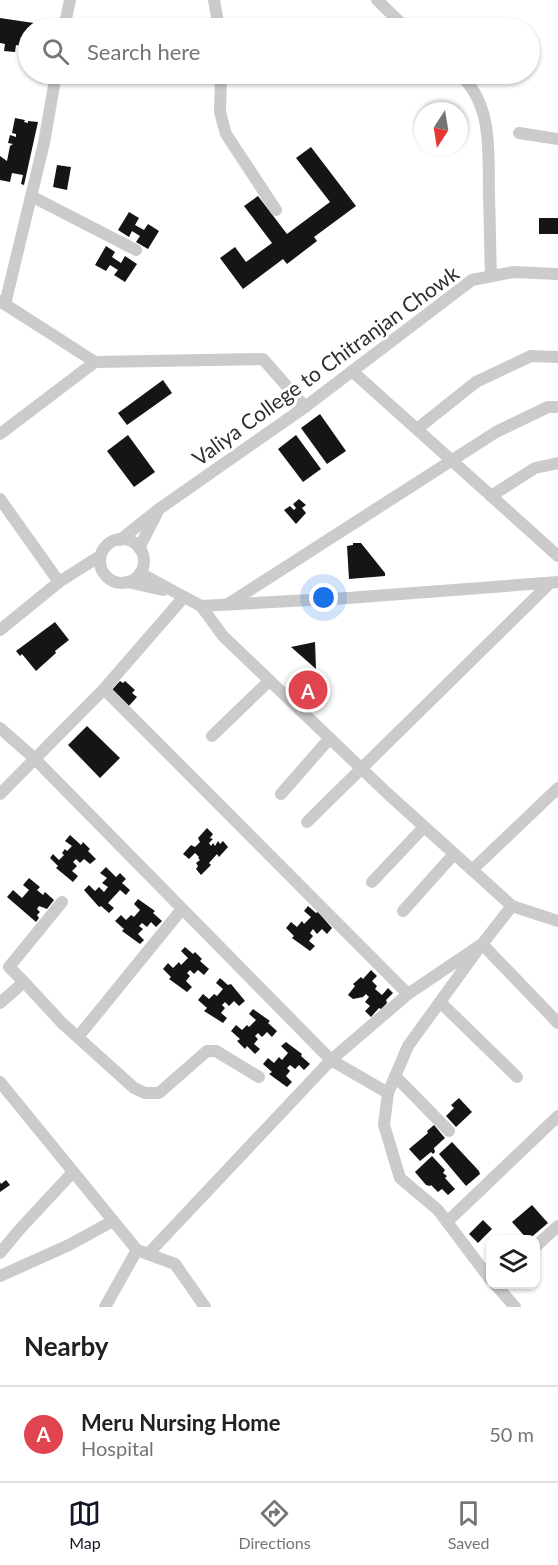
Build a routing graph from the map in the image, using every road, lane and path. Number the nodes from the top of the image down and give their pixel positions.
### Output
1 (70, 0) edge
2 (214, 0) edge
3 (377, 0) edge
4 (66, 18) edge
5 (217, 18) edge
6 (396, 18) edge
7 (54, 84) edge
8 (221, 84) edge
9 (468, 84) edge
10 (519, 133) dead end
11 (558, 139) edge
12 (31, 196) junction
13 (276, 210) dead end
14 (136, 250) dead end
15 (558, 274) edge
16 (491, 276) junction
17 (2, 302) edge
18 (558, 357) edge
19 (95, 362) junction
20 (352, 371) junction
21 (305, 407) junction
22 (558, 407) edge
23 (417, 429) junction
24 (0, 434) edge
25 (451, 460) junction
26 (558, 463) edge
27 (491, 496) junction
28 (0, 499) edge
29 (159, 509) junction
30 (120, 540) junction
31 (139, 548) junction
32 (100, 556) junction
33 (558, 556) edge
34 (104, 573) junction
35 (140, 573) junction
36 (64, 579) junction
37 (127, 582) junction
38 (554, 582) edge
39 (178, 595) junction
40 (227, 605) junction
41 (201, 606) junction
42 (0, 630) edge
43 (269, 681) junction
44 (104, 689) junction
45 (0, 728) edge
46 (212, 736) dead end
47 (330, 738) junction
48 (34, 758) junction
49 (362, 769) junction
50 (558, 788) edge
51 (0, 794) edge
52 (281, 794) dead end
53 (307, 822) dead end
54 (424, 826) junction
55 (454, 854) junction
56 (472, 870) junction
57 (372, 882) dead end
58 (62, 902) dead end
59 (512, 906) junction
60 (182, 909) junction
61 (403, 911) dead end
62 (558, 921) edge
63 (482, 944) junction
64 (24, 982) junction
65 (408, 994) junction
66 (440, 1002) junction
67 (0, 1003) edge
68 (558, 1023) edge
69 (78, 1037) junction
70 (331, 1060) junction
71 (395, 1076) junction
72 (259, 1077) dead end
73 (517, 1077) dead end
74 (0, 1082) edge
75 (388, 1093) junction
76 (558, 1116) edge
77 (449, 1131) dead end
78 (73, 1172) junction
79 (113, 1221) junction
80 (447, 1222) junction
81 (558, 1226) edge
82 (540, 1242) edge
83 (143, 1252) junction
84 (0, 1253) edge
85 (486, 1274) edge
86 (0, 1276) edge
87 (499, 1289) edge
88 (105, 1307) edge
89 (205, 1307) edge
90 (515, 1307) edge

1 - 4 street
2 - 5 street
3 - 6 street
7 - 12 street
8 - 13 street
9 - 16 street
10 - 11 street
12 - 14 street
12 - 17 street
15 - 16 street, Valiya College to Chitranjan Chowk
16 - 20 street, Valiya College to Chitranjan Chowk
17 - 19 street
18 - 23 street
19 - 21 street
19 - 24 street
20 - 21 street, Valiya College to Chitranjan Chowk
20 - 23 street
21 - 29 street, Valiya College to Chitranjan Chowk
22 - 25 street
23 - 25 street
25 - 27 street
25 - 40 street
26 - 27 street
27 - 33 street
28 - 36 street
29 - 30 street, Valiya College to Chitranjan Chowk
29 - 31 street, Valiya College to Chitranjan Chowk
30 - 31 street
30 - 32 street
31 - 35 street
32 - 34 street
32 - 36 street
34 - 36 street
34 - 37 street
35 - 37 street
35 - 39 street
36 - 42 street
37 - 39 street
38 - 40 street
38 - 49 street
39 - 41 street
39 - 44 street
40 - 41 street
41 - 43 street
43 - 46 street
43 - 47 street
44 - 48 street
44 - 65 street
45 - 48 street
47 - 49 street
47 - 52 street
48 - 51 street
48 - 60 street
49 - 53 street
49 - 54 street
50 - 56 street
54 - 55 street
54 - 57 street
55 - 56 street
55 - 61 street
56 - 59 street
58 - 64 street
59 - 62 street
59 - 63 street
60 - 69 street
60 - 70 street
63 - 65 street
63 - 66 street
63 - 68 street
64 - 67 street
64 - 69 street
65 - 70 street
66 - 71 street
66 - 73 street
69 - 72 street
70 - 75 street
70 - 83 street
71 - 75 street
71 - 77 street
74 - 78 street
75 - 80 street
76 - 80 street
78 - 79 street
78 - 84 street
79 - 83 street
79 - 86 street
80 - 85 street
81 - 82 street
83 - 88 street
83 - 89 street
87 - 90 street

